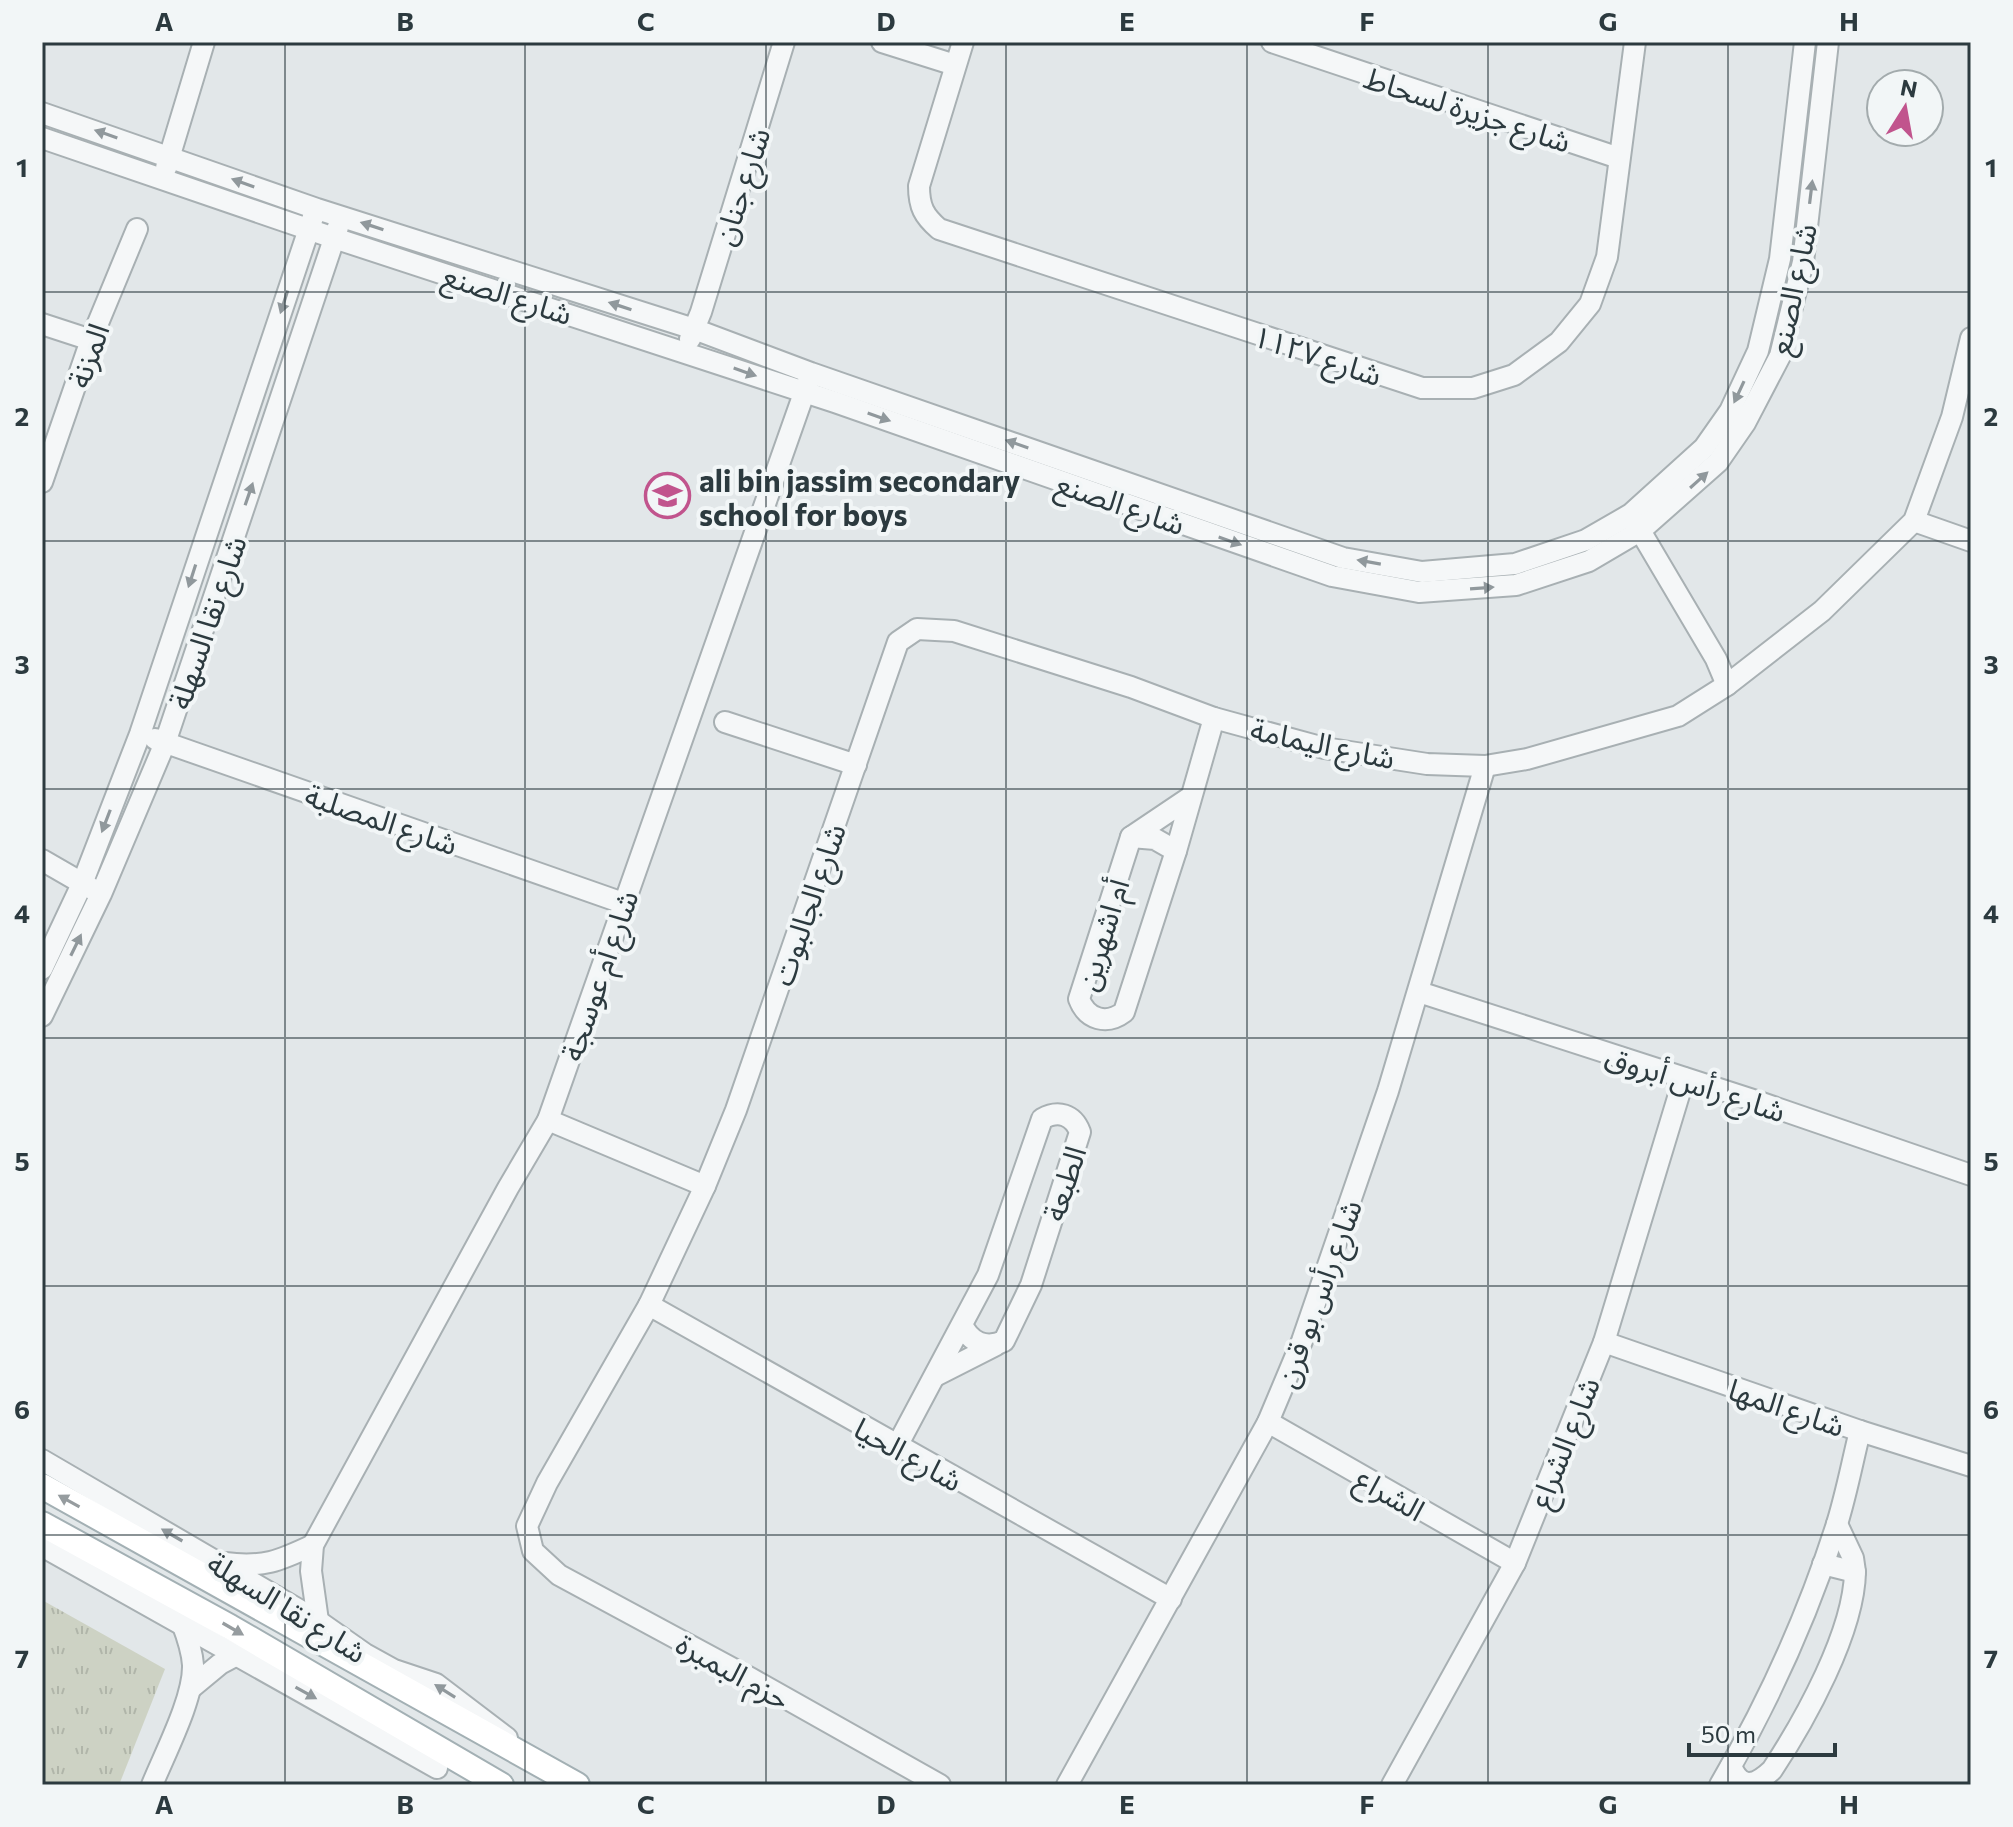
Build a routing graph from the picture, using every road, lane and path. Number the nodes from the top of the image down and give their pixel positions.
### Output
1 (204, 42) edge
2 (784, 42) edge
3 (882, 42) edge
4 (963, 42) edge
5 (1272, 42) edge
6 (1635, 42) edge
7 (1805, 42) edge
8 (1828, 42) edge
9 (955, 65) junction
10 (42, 113) edge
11 (42, 138) edge
12 (170, 156) junction
13 (1619, 158) junction
14 (162, 179) junction
15 (317, 209) junction
16 (342, 217) junction
17 (137, 229) dead end
18 (309, 229) junction
19 (334, 238) junction
20 (42, 324) edge
21 (694, 329) junction
22 (1971, 338) edge
23 (91, 340) junction
24 (685, 351) junction
25 (808, 382) junction
26 (42, 482) edge
27 (1914, 521) junction
28 (1636, 522) junction
29 (1971, 541) edge
30 (917, 629) joint
31 (1727, 685) junction
32 (1214, 718) junction
33 (725, 722) dead end
34 (140, 734) junction
35 (165, 743) junction
36 (856, 765) junction
37 (1485, 766) junction
38 (1189, 798) junction
39 (1131, 837) junction
40 (1176, 851) junction
41 (42, 860) edge
42 (82, 884) junction
43 (101, 894) junction
44 (623, 903) junction
45 (42, 969) edge
46 (1419, 992) junction
47 (42, 1016) edge
48 (1684, 1078) junction
49 (548, 1120) junction
50 (1971, 1175) edge
51 (705, 1186) junction
52 (649, 1305) junction
53 (962, 1324) junction
54 (1604, 1342) junction
55 (996, 1344) junction
56 (935, 1376) junction
57 (1268, 1422) junction
58 (1860, 1431) junction
59 (897, 1446) junction
60 (42, 1460) edge
61 (1971, 1466) edge
62 (42, 1486) edge
63 (42, 1524) edge
64 (1837, 1524) junction
65 (313, 1545) junction
66 (42, 1546) edge
67 (533, 1551) joint
68 (219, 1562) junction
69 (1515, 1563) junction
70 (1823, 1564) junction
71 (1855, 1572) junction
72 (1171, 1599) junction
73 (318, 1621) junction
74 (182, 1623) junction
75 (237, 1655) junction
76 (191, 1688) junction
77 (528, 1757) junction
78 (1731, 1766) junction
79 (437, 1768) joint
80 (473, 1769) junction
81 (152, 1785) edge
82 (501, 1785) edge
83 (577, 1785) edge
84 (940, 1785) edge
85 (1067, 1785) edge
86 (1392, 1785) edge
87 (1720, 1785) edge

1 - 12 street
2 - 21 street, شارع جنان
3 - 9 street
4 - 9 street, شارع ١١٢٧
5 - 13 street, شارع جزيرة لسحاط
6 - 13 street, شارع ١١٢٧
7 -> 28 street, شارع الصنع
28 -> 8 street, شارع الصنع
9 - 13 street, شارع ١١٢٧
12 -> 10 street, شارع الصنع
11 - 14 street, شارع الصنع
12 - 14 street
15 -> 12 street, شارع الصنع
14 - 18 street, شارع الصنع
15 - 16 street, شارع الصنع
15 - 18 street, شارع نقا السهلة
16 - 19 street, شارع نقا السهلة
21 -> 16 street, شارع الصنع
17 - 23 street, المزنة
18 - 19 street, شارع الصنع
18 -> 34 street, شارع نقا السهلة
19 - 24 street, شارع الصنع
35 -> 19 street, شارع نقا السهلة
20 - 23 street
21 - 24 street, شارع جنان
21 - 25 street, شارع الصنع
22 - 27 street, شارع اليمامة
23 - 26 street, المزنة
24 -> 25 street, شارع الصنع
25 - 28 street, شارع الصنع
25 - 44 street, شارع أم عوسجة
27 - 29 street
27 - 31 street, شارع اليمامة
28 - 31 street
30 - 32 street, شارع اليمامة
30 - 36 street, شارع الجالبوت
31 - 37 street, شارع اليمامة
32 - 37 street, شارع اليمامة
32 - 38 street, أم اشهرين
33 - 36 street
34 - 35 street, شارع المصلبة
34 -> 42 street, شارع نقا السهلة
35 - 43 street, شارع نقا السهلة
35 - 44 street, شارع المصلبة
36 - 51 street, شارع الجالبوت
37 - 46 street, شارع رأس بو قرن
38 - 39 street, أم اشهرين
38 - 40 street, أم اشهرين
39 - 40 street, أم اشهرين
39 - 40 street, أم اشهرين
41 - 42 street
42 - 43 street
42 - 45 street, شارع نقا السهلة
47 -> 43 street, شارع نقا السهلة
44 - 49 street, شارع أم عوسجة
46 - 48 street, شارع رأس أبروق
46 - 57 street, شارع رأس بو قرن
48 - 50 street, شارع رأس أبروق
48 - 54 street, شارع الشراع
49 - 51 street
49 - 65 street, شارع أم عوسجة
51 - 52 street, شارع الجالبوت
52 - 59 street, شارع الحيا
52 - 67 street, شارع الجالبوت
53 - 55 street
53 - 55 street, الطبعة
53 - 56 street, الطبعة
54 - 58 street, شارع المها
54 - 69 street, شارع الشراع
55 - 56 street, الطبعة
56 - 59 street, الطبعة
57 - 69 street, الشراع
57 - 72 street, شارع رأس بو قرن
58 - 61 street, شارع المها
58 - 64 street
59 - 72 street, شارع الحيا
68 -> 60 street, شارع نقا السهلة
77 -> 62 main road, شارع نقا السهلة
63 -> 80 main road, شارع نقا السهلة
64 - 70 street
64 - 71 street
65 - 68 street
65 - 73 street, شارع أم عوسجة
66 - 74 street, شارع نقا السهلة
67 - 84 street, حزم البمبرة
68 - 73 street, شارع نقا السهلة
69 - 86 street, شارع الشراع
70 - 71 street
70 - 78 street
71 - 78 street
72 - 85 street, شارع رأس بو قرن
77 -> 73 street, شارع نقا السهلة
74 - 75 street, شارع نقا السهلة
74 - 76 street
75 - 76 street
75 -> 79 street, شارع نقا السهلة
76 - 81 street
77 - 83 main road, شارع نقا السهلة
78 - 87 street
79 - 80 main road
80 - 82 main road, شارع نقا السهلة

